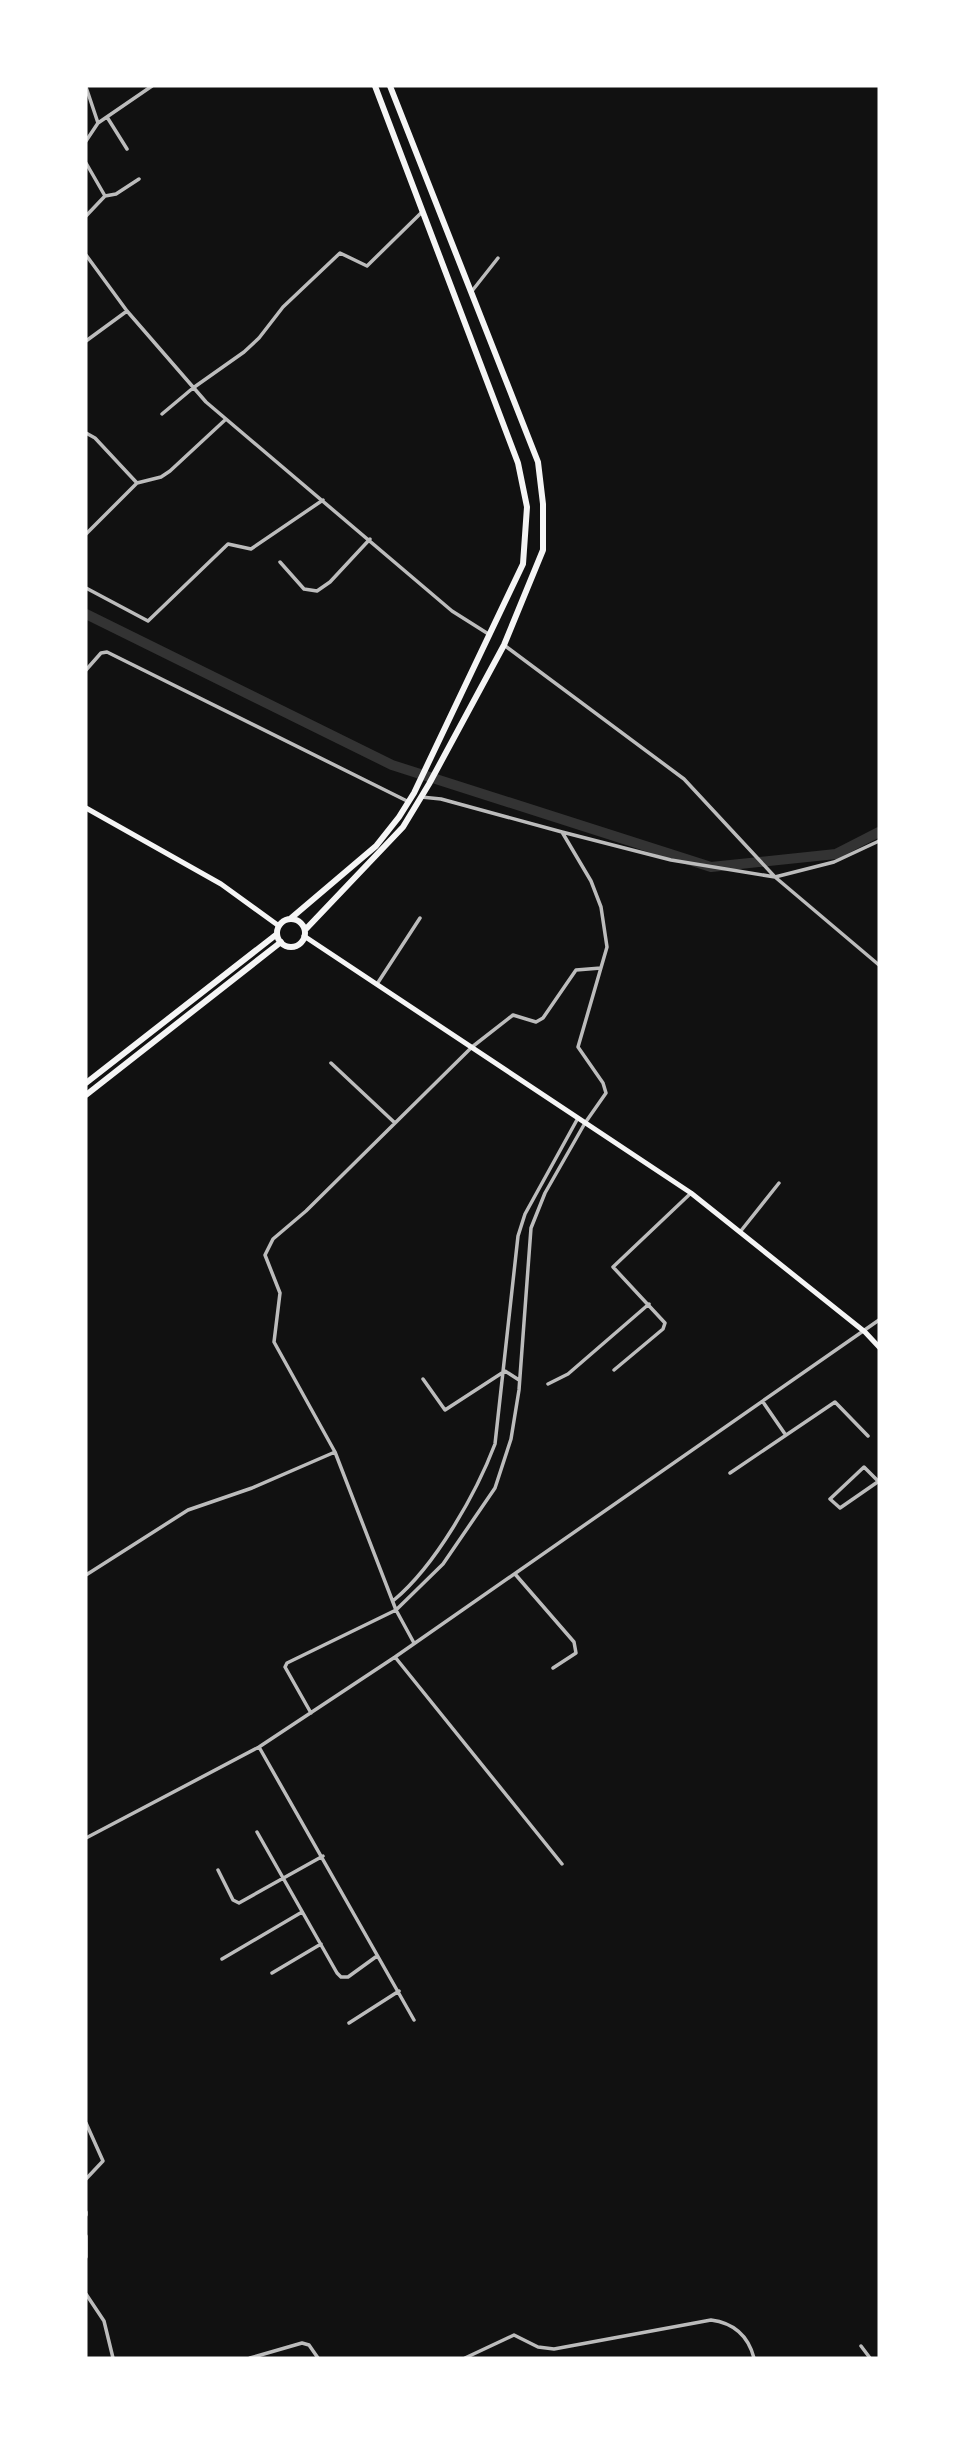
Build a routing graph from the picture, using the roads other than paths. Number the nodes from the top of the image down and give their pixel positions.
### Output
1 (152, 86) edge
2 (375, 86) edge
3 (390, 86) edge
4 (86, 87) edge
5 (107, 117) junction
6 (99, 123) junction
7 (86, 141) edge
8 (127, 149) dead end
9 (86, 163) edge
10 (139, 180) dead end
11 (431, 190) junction
12 (417, 195) junction
13 (105, 196) junction
14 (422, 212) junction
15 (86, 216) edge
16 (86, 255) edge
17 (498, 258) dead end
18 (470, 292) junction
19 (127, 311) junction
20 (86, 341) edge
21 (502, 373) junction
22 (488, 379) junction
23 (193, 388) junction
24 (162, 414) dead end
25 (226, 419) junction
26 (86, 433) edge
27 (137, 483) junction
28 (323, 500) junction
29 (86, 534) edge
30 (370, 539) junction
31 (526, 550) junction
32 (542, 550) junction
33 (280, 562) dead end
34 (86, 588) edge
35 (490, 635) junction
36 (504, 645) junction
37 (86, 670) edge
38 (439, 737) junction
39 (452, 743) junction
40 (423, 794) junction
41 (409, 802) junction
42 (86, 808) edge
43 (562, 832) junction
44 (879, 841) edge
45 (775, 877) junction
46 (420, 918) dead end
47 (290, 919) junction
48 (279, 926) junction
49 (304, 933) junction
50 (277, 934) junction
51 (281, 942) junction
52 (879, 965) edge
53 (601, 968) junction
54 (377, 984) junction
55 (472, 1047) junction
56 (331, 1063) dead end
57 (86, 1083) edge
58 (86, 1095) edge
59 (578, 1118) junction
60 (395, 1123) junction
61 (585, 1123) junction
62 (779, 1183) dead end
63 (691, 1194) junction
64 (738, 1234) junction
65 (649, 1304) junction
66 (879, 1320) edge
67 (865, 1332) junction
68 (879, 1346) edge
69 (614, 1370) dead end
70 (505, 1371) junction
71 (423, 1379) dead end
72 (519, 1380) junction
73 (548, 1384) dead end
74 (763, 1402) junction
75 (785, 1434) junction
76 (868, 1436) dead end
77 (335, 1452) junction
78 (730, 1473) dead end
79 (878, 1481) edge
80 (515, 1574) junction
81 (86, 1575) edge
82 (394, 1601) junction
83 (396, 1610) junction
84 (414, 1643) junction
85 (395, 1657) junction
86 (553, 1668) dead end
87 (311, 1713) junction
88 (259, 1747) junction
89 (257, 1832) dead end
90 (86, 1838) edge
91 (323, 1856) junction
92 (562, 1864) dead end
93 (218, 1870) dead end
94 (282, 1877) junction
95 (302, 1912) junction
96 (321, 1944) junction
97 (377, 1956) junction
98 (222, 1959) dead end
99 (272, 1973) dead end
100 (399, 1991) junction
101 (414, 2020) dead end
102 (349, 2023) dead end
103 (86, 2123) edge
104 (86, 2179) edge
105 (86, 2236) edge
106 (86, 2257) edge
107 (86, 2294) edge
108 (861, 2346) dead end
109 (113, 2358) edge
110 (250, 2358) edge
111 (318, 2358) edge
112 (465, 2358) edge
113 (754, 2358) edge
114 (870, 2358) edge

1 - 5 street
2 - 12 main road
3 - 11 main road
4 - 6 street
5 - 6 street
5 - 8 street
6 - 7 street
9 - 13 street
10 - 13 street
11 - 12 main road
11 - 18 main road
12 - 14 main road
13 - 15 street
14 - 22 main road
14 - 23 street
16 - 19 street
17 - 18 street
18 - 21 main road
19 - 20 street
19 - 23 street
21 - 22 main road
21 - 32 main road
22 - 31 main road
23 - 24 street
23 - 25 street
25 - 27 street
25 - 28 street
26 - 27 street
27 - 29 street
28 - 30 street
28 - 34 street
30 - 33 street
30 - 35 street
31 - 32 main road
31 - 35 main road
32 - 36 main road
35 - 38 main road
36 - 39 main road
36 - 45 street
37 - 41 street
38 - 39 main road
38 - 41 main road
39 - 40 main road
40 - 43 street
40 - 49 main road
41 - 47 main road
42 - 48 main road
43 - 45 street
43 - 53 street
44 - 45 street
45 - 52 street
46 - 54 street
47 - 48 main road
47 - 49 main road
48 - 50 main road
49 - 51 main road
49 - 54 main road
50 - 51 main road
50 - 57 main road
51 - 58 main road
53 - 55 street
53 - 61 street
54 - 55 main road
55 - 59 main road
55 - 60 street
56 - 60 street
59 - 61 main road
59 - 70 street
60 - 77 street
61 - 63 main road
61 - 72 street
62 - 64 street
63 - 64 main road
63 - 65 street
64 - 67 main road
65 - 69 street
65 - 73 street
66 - 67 street
67 - 68 main road
67 - 74 street
70 - 71 street
70 - 72 street
70 - 82 street
72 - 83 street
74 - 75 street
74 - 80 street
75 - 76 street
75 - 78 street
77 - 81 street
77 - 82 street
79 - 79 street
80 - 84 street
80 - 86 street
82 - 83 street
83 - 84 street
83 - 87 street
84 - 85 street
85 - 87 street
85 - 92 street
87 - 88 street
88 - 90 street
88 - 91 street
89 - 94 street
91 - 94 street
91 - 97 street
93 - 94 street
94 - 95 street
95 - 96 street
95 - 98 street
96 - 97 street
96 - 99 street
97 - 100 street
100 - 101 street
100 - 102 street
103 - 104 street
105 - 106 street
107 - 109 street
108 - 114 street
110 - 111 street
112 - 113 street

